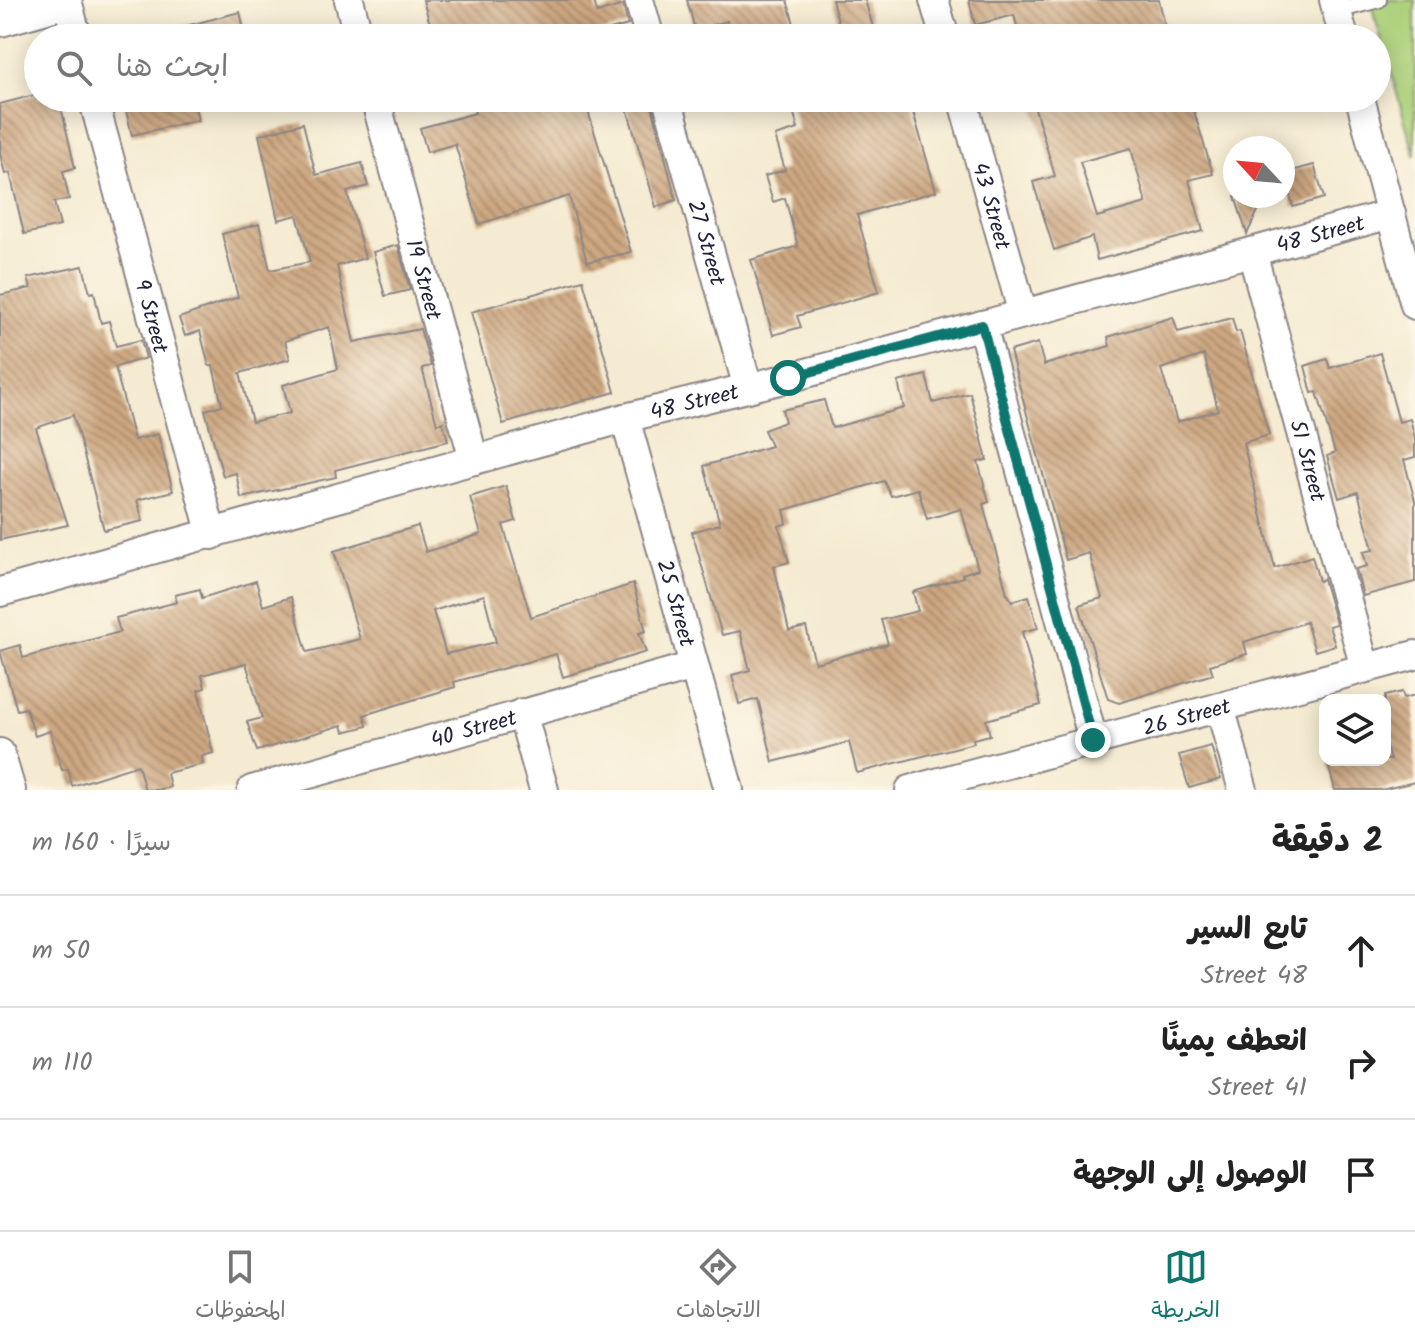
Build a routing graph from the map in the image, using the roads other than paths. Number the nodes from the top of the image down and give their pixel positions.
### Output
1 (60, 0) edge
2 (67, 0) edge
3 (349, 0) edge
4 (639, 0) edge
5 (934, 0) edge
6 (1379, 0) edge
7 (1338, 16) edge
8 (0, 17) edge
9 (73, 24) edge
10 (355, 24) edge
11 (646, 24) edge
12 (941, 24) edge
13 (97, 112) edge
14 (379, 112) edge
15 (671, 112) edge
16 (966, 112) edge
17 (1364, 112) edge
18 (1391, 214) junction
19 (1252, 252) junction
20 (1415, 305) edge
21 (1023, 314) junction
22 (982, 325) junction
23 (748, 388) junction
24 (625, 418) junction
25 (474, 460) junction
26 (212, 535) junction
27 (0, 592) edge
28 (1415, 655) edge
29 (694, 666) junction
30 (1365, 668) junction
31 (1220, 707) junction
32 (522, 713) junction
33 (1093, 740) junction
34 (0, 753) edge
35 (1004, 778) edge
36 (11, 790) edge
37 (252, 790) edge
38 (544, 790) edge
39 (729, 790) edge
40 (910, 790) edge
41 (1243, 790) edge

1 - 8 street
2 - 9 street
3 - 10 street
4 - 11 street
5 - 12 street
6 - 7 lane
13 - 26 street, 9 Street
14 - 25 street, 19 Street
15 - 23 street, 27 Street
16 - 21 street, 43 Street
17 - 18 street
18 - 19 street, 48 Street
18 - 20 street
19 - 21 street, 48 Street
19 - 30 street, 51 Street
21 - 22 street, 48 Street
22 - 23 street, 48 Street
22 - 33 street
23 - 24 street, 48 Street
24 - 25 street, 48 Street
24 - 29 street, 25 Street
25 - 26 street, 48 Street
26 - 27 street, 48 Street
28 - 30 street, 26 Street
29 - 32 street, 40 Street
29 - 39 street, 25 Street
30 - 31 street, 26 Street
31 - 33 street, 26 Street
31 - 41 street
32 - 37 street, 40 Street
32 - 38 street
33 - 35 street, 26 Street
34 - 36 street
35 - 40 street, 26 Street

